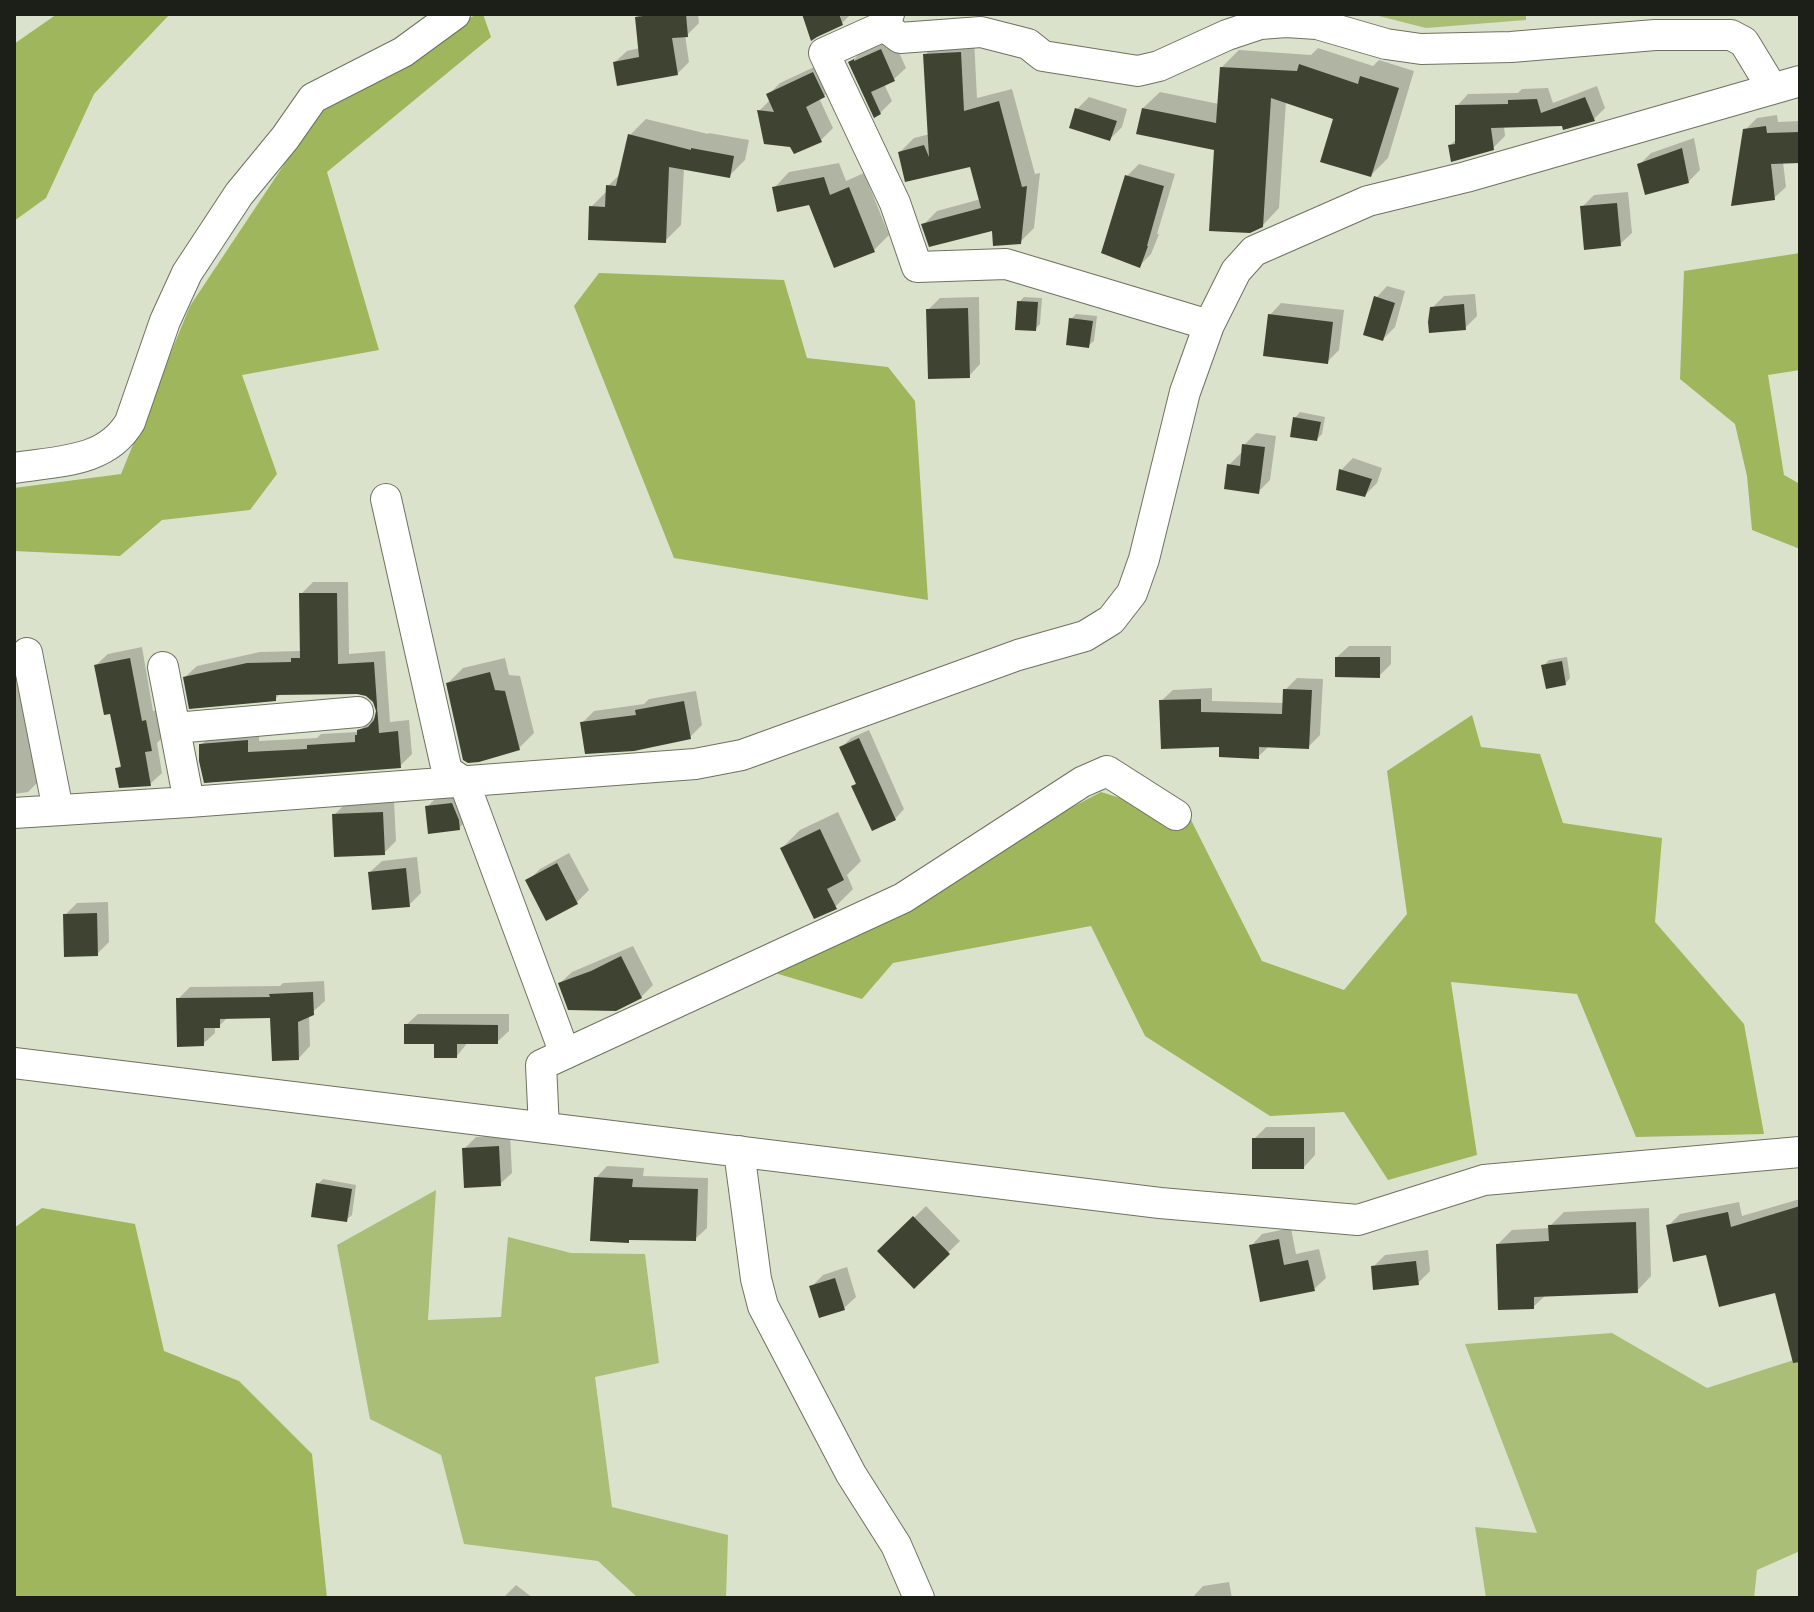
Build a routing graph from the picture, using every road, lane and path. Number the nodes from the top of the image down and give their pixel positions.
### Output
1 (455, 14) edge
2 (886, 20) edge
3 (1786, 84) edge
4 (1209, 325) junction
5 (14, 468) edge
6 (386, 499) dead end
7 (27, 653) dead end
8 (163, 667) dead end
9 (358, 712) dead end
10 (175, 728) junction
11 (464, 782) junction
12 (189, 802) junction
13 (58, 810) junction
14 (14, 813) edge
15 (1176, 815) dead end
16 (565, 1054) junction
17 (14, 1063) edge
18 (544, 1128) junction
19 (739, 1151) junction
20 (1800, 1152) edge
21 (919, 1598) edge

1 - 5 street
2 - 3 street
2 - 4 street
3 - 4 street
4 - 11 street
6 - 11 street
7 - 13 street
8 - 10 street
9 - 10 street
10 - 12 street
11 - 12 street
11 - 16 street
12 - 13 street
13 - 14 street
15 - 16 street
16 - 18 street
17 - 18 street
18 - 19 street
19 - 20 street
19 - 21 street

